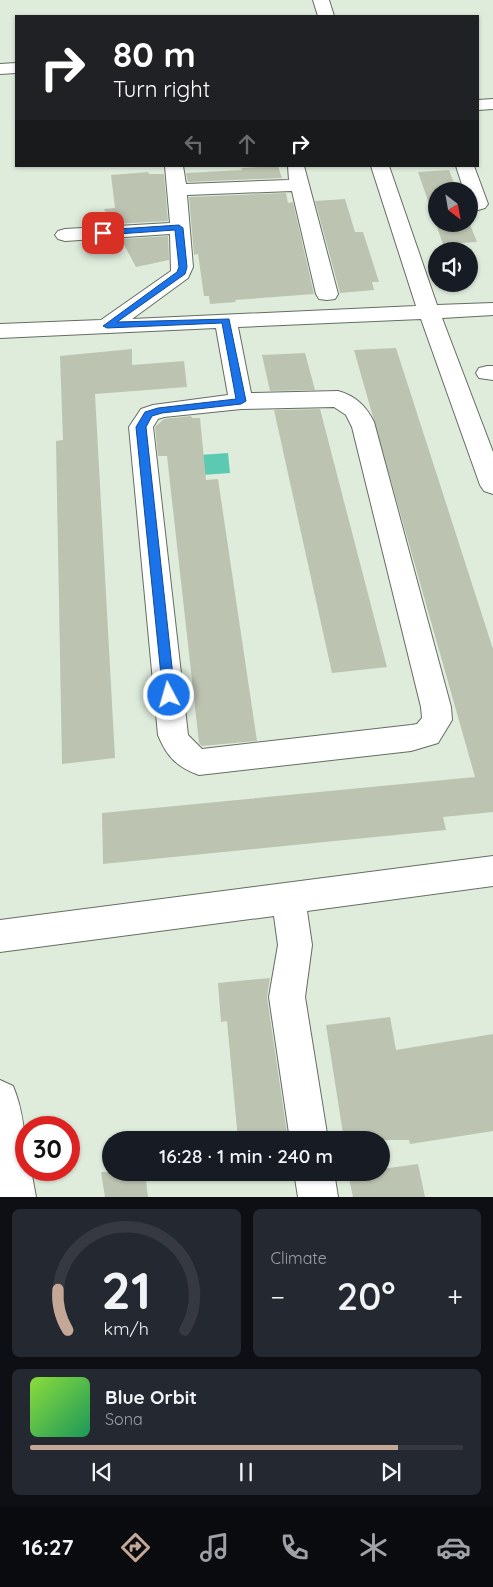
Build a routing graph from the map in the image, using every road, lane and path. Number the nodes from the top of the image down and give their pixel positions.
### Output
1 (321, 0) edge
2 (326, 15) edge
3 (0, 68) edge
4 (15, 68) edge
5 (493, 104) edge
6 (479, 105) edge
7 (174, 167) edge
8 (380, 167) edge
9 (465, 167) edge
10 (298, 176) edge
11 (470, 182) edge
12 (177, 190) junction
13 (179, 228) junction
14 (65, 235) dead end
15 (327, 294) dead end
16 (493, 309) edge
17 (429, 312) junction
18 (226, 321) junction
19 (107, 326) junction
20 (0, 332) edge
21 (241, 401) junction
22 (493, 485) edge
23 (493, 871) edge
24 (288, 898) junction
25 (0, 936) edge
26 (0, 1099) edge
27 (308, 1131) edge
28 (315, 1181) edge
29 (16, 1197) edge
30 (318, 1197) edge

1 - 2 street
3 - 4 street
5 - 6 street
7 - 12 street
8 - 17 street
9 - 11 street
10 - 12 street
10 - 15 street
12 - 13 street
13 - 14 street
13 - 19 street
16 - 17 street
17 - 18 street
17 - 22 street
18 - 19 street
18 - 21 street
19 - 20 street
21 - 21 street
23 - 24 street
24 - 25 street
24 - 27 street
26 - 29 street
28 - 30 street

